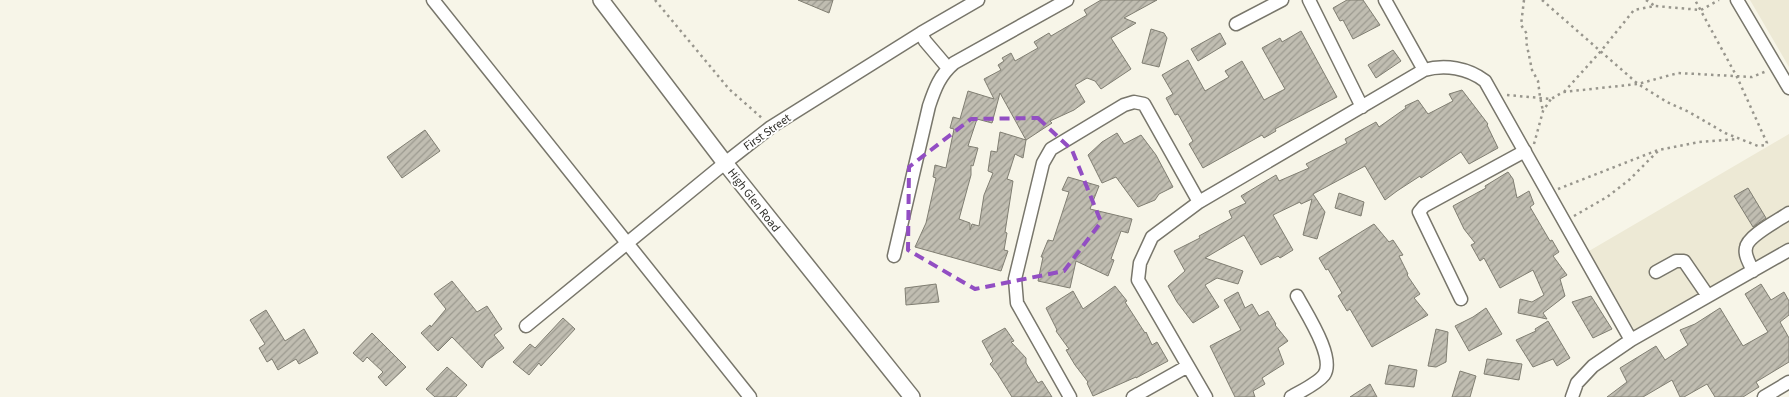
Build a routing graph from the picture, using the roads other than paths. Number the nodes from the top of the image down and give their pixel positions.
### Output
1 (433, 0) edge
2 (601, 0) edge
3 (978, 0) edge
4 (1067, 0) edge
5 (1282, 0) edge
6 (1309, 0) edge
7 (1385, 0) edge
8 (1737, 0) edge
9 (1236, 24) dead end
10 (921, 33) junction
11 (948, 68) junction
12 (1424, 70) junction
13 (1789, 88) edge
14 (1362, 107) junction
15 (1525, 151) junction
16 (724, 163) junction
17 (1199, 202) junction
18 (1789, 213) edge
19 (628, 243) junction
20 (1789, 250) edge
21 (894, 256) dead end
22 (1753, 270) junction
23 (1656, 272) dead end
24 (1297, 296) dead end
25 (1708, 296) junction
26 (1462, 299) dead end
27 (526, 326) dead end
28 (1631, 340) junction
29 (1188, 366) junction
30 (1789, 382) edge
31 (750, 397) edge
32 (912, 397) edge
33 (1070, 397) edge
34 (1133, 397) edge
35 (1206, 397) edge
36 (1291, 397) edge
37 (1572, 397) edge
38 (1764, 397) edge

1 - 19 street
2 - 16 main road, High Glen Road
3 - 10 street, First Street
4 - 11 street
5 - 9 street
6 - 14 street
7 - 12 street
8 - 13 street
10 - 11 street
10 - 16 street, First Street
11 - 21 street
12 - 14 street
12 - 15 street
14 - 17 street
15 - 26 street
15 - 28 street
16 - 19 street, First Street
16 - 32 main road, High Glen Road
17 - 29 street
17 - 33 street
18 - 22 street
19 - 27 street, First Street
19 - 31 street
20 - 22 street
22 - 25 street
23 - 25 street
24 - 36 street
25 - 28 street
28 - 37 street
29 - 34 street
29 - 35 street
30 - 38 street

